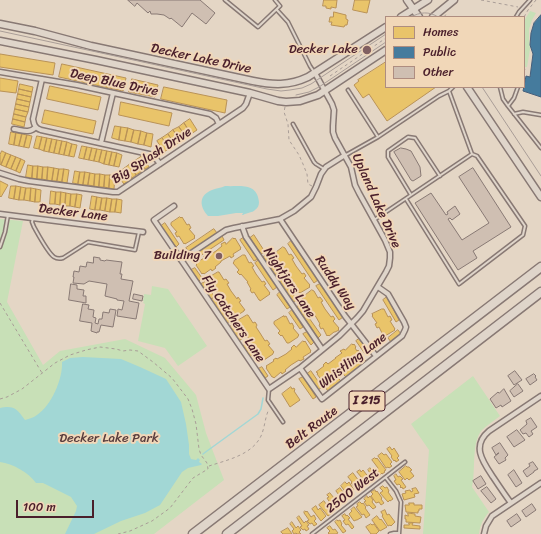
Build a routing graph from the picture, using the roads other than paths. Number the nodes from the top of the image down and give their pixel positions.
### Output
1 (225, 0) edge
2 (275, 0) edge
3 (407, 0) edge
4 (428, 0) edge
5 (454, 0) edge
6 (530, 0) edge
7 (414, 9) junction
8 (277, 10) junction
9 (403, 16) edge
10 (418, 16) edge
11 (434, 16) edge
12 (517, 16) edge
13 (0, 24) edge
14 (385, 28) edge
15 (0, 41) edge
16 (385, 51) edge
17 (0, 72) edge
18 (315, 73) junction
19 (42, 79) junction
20 (452, 88) edge
21 (468, 88) edge
22 (500, 88) edge
23 (518, 88) edge
24 (348, 90) dead end
25 (449, 90) junction
26 (325, 91) junction
27 (113, 93) junction
28 (250, 93) junction
29 (508, 106) junction
30 (514, 114) junction
31 (541, 116) edge
32 (219, 124) junction
33 (293, 124) dead end
34 (36, 127) junction
35 (14, 129) dead end
36 (378, 137) junction
37 (101, 143) junction
38 (541, 148) edge
39 (472, 154) junction
40 (345, 155) junction
41 (160, 164) junction
42 (324, 169) junction
43 (0, 173) edge
44 (440, 176) junction
45 (411, 195) junction
46 (541, 197) edge
47 (406, 199) junction
48 (174, 206) dead end
49 (0, 214) edge
50 (8, 215) junction
51 (33, 218) junction
52 (280, 219) junction
53 (374, 220) junction
54 (242, 226) junction
55 (141, 231) joint
56 (0, 247) edge
57 (182, 260) junction
58 (541, 267) edge
59 (378, 287) junction
60 (541, 292) edge
61 (351, 324) junction
62 (322, 349) junction
63 (376, 356) junction
64 (300, 368) junction
65 (268, 389) junction
66 (541, 396) edge
67 (283, 422) dead end
68 (405, 462) dead end
69 (385, 477) junction
70 (541, 483) edge
71 (511, 503) junction
72 (399, 533) edge
73 (193, 534) edge
74 (227, 534) edge
75 (312, 534) edge
76 (390, 534) edge
77 (484, 534) edge

1 - 8 lane
2 - 8 lane
3 - 7 street
4 - 7 street
5 - 11 street
6 - 12 lane
7 - 9 street
7 - 10 street
8 - 18 lane
13 - 18 street, Decker Lake Drive
14 - 18 street, Decker Lake Drive
15 - 28 street, Decker Lake Drive
16 - 26 street, Decker Lake Drive
17 - 19 street, Deep Blue Drive
18 - 26 street, Upland Lake Drive
19 - 27 street, Deep Blue Drive
19 - 34 street
20 - 25 lane
21 - 46 street
22 - 29 lane
23 - 29 lane
24 - 36 lane
25 - 36 lane
25 - 39 lane
26 - 28 street, Decker Lake Drive
26 - 40 street, Upland Lake Drive
27 - 32 street, Deep Blue Drive
27 - 37 street
28 - 32 street, Big Splash Drive
29 - 30 lane
30 - 31 lane
30 - 38 lane
32 - 41 street, Big Splash Drive
33 - 42 lane
34 - 35 street
34 - 37 street
36 - 40 lane
37 - 41 street
39 - 44 lane
39 - 47 lane
40 - 42 street
40 - 53 street, Upland Lake Drive
41 - 43 street, Big Splash Drive
42 - 52 street
44 - 45 lane
44 - 45 lane
45 - 47 lane
47 - 53 lane
48 - 57 street, Fly Catchers Lane
49 - 50 street, Decker Lane
50 - 51 street, Decker Lane
50 - 56 lane
51 - 55 street, Decker Lane
51 - 55 lane
52 - 54 street
52 - 61 street, Ruddy Way
53 - 59 street, Upland Lake Drive
54 - 57 street
54 - 62 street, Nightjars Lane
57 - 65 street, Fly Catchers Lane
58 - 73 highway, Belt Route / I 215
59 - 61 street, Upland Lake Drive
59 - 63 street, Whistling Lane
60 - 74 highway, I 215
61 - 62 street, Upland Lake Drive
61 - 63 street, Ruddy Way
62 - 64 street, Upland Lake Drive
63 - 64 street, Whistling Lane
64 - 65 street, Upland Lake Drive
65 - 67 lane
66 - 71 street
68 - 69 lane, 2500 West
69 - 72 lane
69 - 75 lane, 2500 West
70 - 71 street
71 - 77 street
72 - 76 lane

